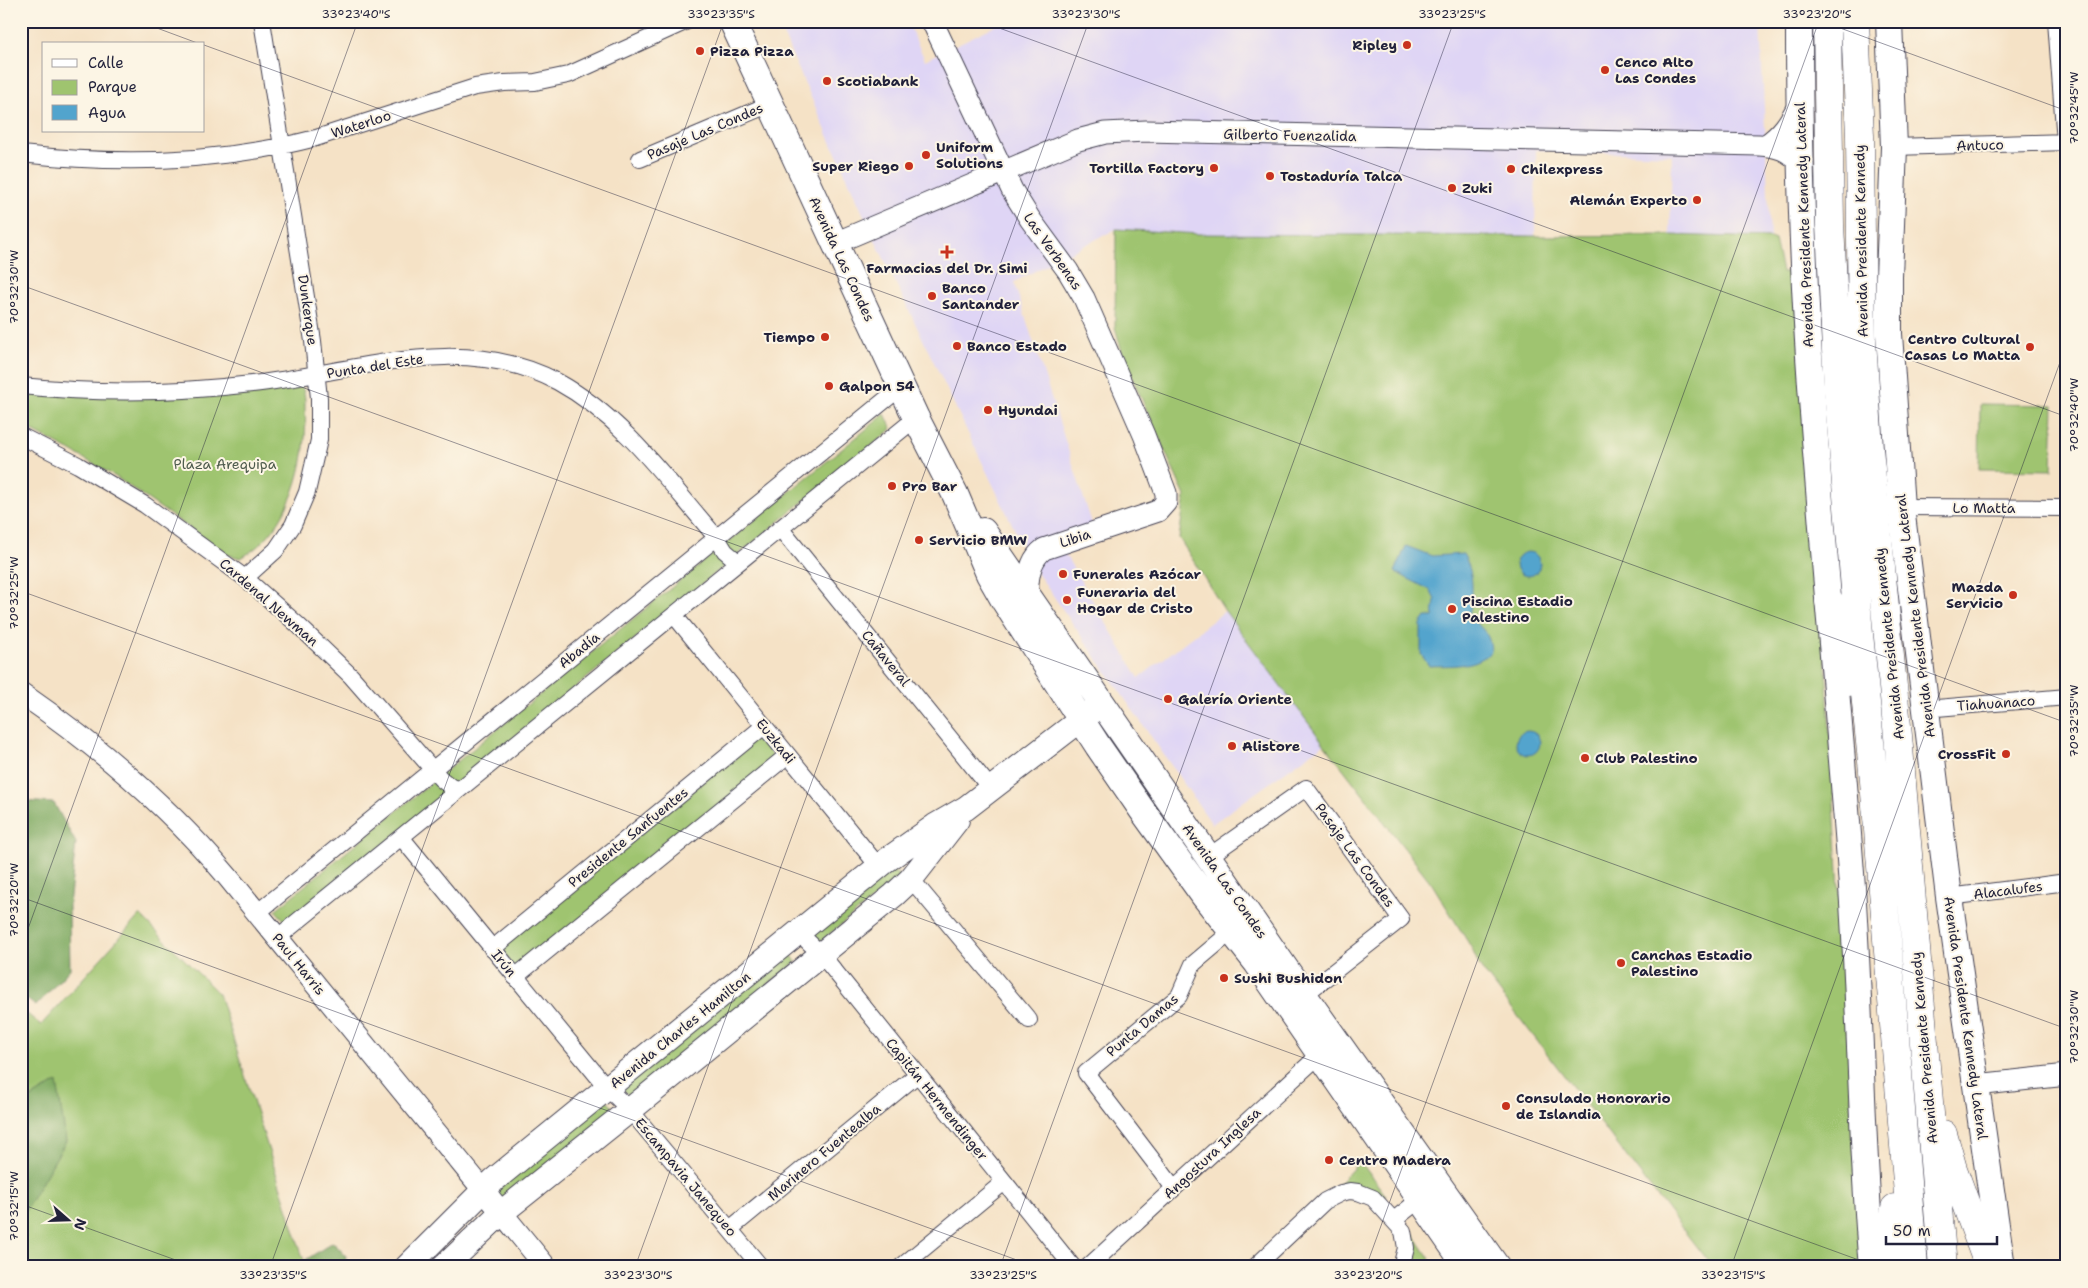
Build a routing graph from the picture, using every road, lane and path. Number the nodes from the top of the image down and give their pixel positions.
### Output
1 (262, 21) edge
2 (687, 21) edge
3 (732, 21) edge
4 (932, 21) edge
5 (1799, 21) edge
6 (1827, 21) edge
7 (1855, 21) edge
8 (1870, 21) edge
9 (1889, 21) edge
10 (2056, 21) edge
11 (770, 104) junction
12 (1799, 104) junction
13 (1860, 136) junction
14 (2066, 142) edge
15 (1766, 145) junction
16 (282, 146) junction
17 (1894, 148) junction
18 (21, 154) edge
19 (640, 158) dead end
20 (1802, 164) junction
21 (1002, 172) junction
22 (835, 243) junction
23 (317, 375) junction
24 (21, 386) edge
25 (901, 387) junction
26 (916, 418) junction
27 (21, 436) edge
28 (955, 494) junction
29 (1901, 507) junction
30 (2067, 508) edge
31 (1158, 511) joint
32 (780, 528) junction
33 (716, 538) junction
34 (738, 562) junction
35 (245, 578) junction
36 (1028, 597) junction
37 (1829, 601) junction
38 (674, 615) junction
39 (21, 693) edge
40 (2067, 697) edge
41 (1103, 703) junction
42 (1925, 709) junction
43 (1080, 719) junction
44 (764, 726) junction
45 (788, 755) junction
46 (433, 769) junction
47 (1874, 781) junction
48 (460, 789) junction
49 (991, 789) junction
50 (966, 808) junction
51 (401, 837) junction
52 (1208, 857) junction
53 (883, 864) junction
54 (911, 879) junction
55 (2067, 882) edge
56 (1949, 897) junction
57 (257, 913) junction
58 (1232, 931) junction
59 (800, 932) junction
60 (277, 938) junction
61 (492, 949) junction
62 (821, 954) junction
63 (515, 977) junction
64 (1304, 995) junction
65 (1030, 1020) dead end
66 (1328, 1047) junction
67 (918, 1074) junction
68 (2067, 1075) edge
69 (1976, 1085) junction
70 (1926, 1086) junction
71 (608, 1089) junction
72 (630, 1110) junction
73 (1903, 1145) junction
74 (1004, 1182) junction
75 (1174, 1188) junction
76 (484, 1189) junction
77 (1419, 1200) junction
78 (501, 1213) junction
79 (1394, 1220) junction
80 (730, 1229) junction
81 (407, 1267) edge
82 (444, 1267) edge
83 (546, 1267) edge
84 (761, 1267) edge
85 (901, 1267) edge
86 (1073, 1267) edge
87 (1088, 1267) edge
88 (1255, 1267) edge
89 (1401, 1267) edge
90 (1466, 1267) edge
91 (1497, 1267) edge
92 (1872, 1267) edge
93 (1891, 1267) edge
94 (1914, 1267) edge
95 (1942, 1267) edge
96 (1989, 1267) edge
97 (2002, 1267) edge

1 - 16 street, Dunkerque
2 - 16 street, Waterloo
3 - 11 main road, Avenida Las Condes
4 - 21 street, Las Verbenas
5 - 12 main road, Avenida Presidente Kennedy Lateral
6 - 47 highway, Avenida Presidente Kennedy
7 - 13 highway, Avenida Presidente Kennedy
8 - 13 highway
9 - 17 main road, Avenida Presidente Kennedy Lateral
10 - 14 street
11 - 19 street, Pasaje Las Condes
11 - 22 main road, Avenida Las Condes
12 - 15 street
12 - 20 main road, Avenida Presidente Kennedy Lateral
13 - 70 highway, Avenida Presidente Kennedy
14 - 17 street, Antuco
15 - 20 street, Gilberto Fuenzalida
15 - 21 street, Gilberto Fuenzalida
16 - 18 street, Waterloo
16 - 23 street, Dunkerque
17 - 29 main road, Avenida Presidente Kennedy Lateral
20 - 37 main road, Avenida Presidente Kennedy Lateral
21 - 22 street, Gilberto Fuenzalida
21 - 31 street, Las Verbenas
22 - 25 main road, Avenida Las Condes
23 - 24 street, Punta del Este
23 - 33 street, Punta del Este
23 - 35 street, Dunkerque
25 - 26 main road, Avenida Las Condes
25 - 33 street, Abadía
26 - 28 main road, Avenida Las Condes
26 - 32 street
27 - 35 street, Cardenal Newman
28 - 36 main road, Avenida Las Condes
28 - 43 main road, Avenida Las Condes
29 - 30 street, Lo Matta
29 - 42 main road, Avenida Presidente Kennedy Lateral
31 - 36 street, Libia
32 - 34 street
32 - 49 street, Cañaveral
33 - 34 street, Punta del Este
33 - 46 street, Abadía
34 - 38 street
35 - 46 street, Cardenal Newman
36 - 41 main road, Avenida Las Condes
37 - 47 highway
37 - 92 main road, Avenida Presidente Kennedy Lateral
38 - 44 street, Euzkadi
38 - 48 street
39 - 57 street, Paul Harris
40 - 42 street, Tiahuanaco
41 - 43 main road, Avenida Charles Hamilton
41 - 52 main road, Avenida Las Condes
42 - 56 main road, Avenida Presidente Kennedy Lateral
43 - 49 main road, Avenida Charles Hamilton
43 - 58 main road, Avenida Las Condes
44 - 45 street, Euzkadi
44 - 61 street, Presidente Sanfuentes
45 - 53 street, Euzkadi
45 - 63 street
46 - 48 street, Cardenal Newman
46 - 57 street, Abadía
47 - 73 highway, Avenida Presidente Kennedy
48 - 51 street
49 - 50 main road, Avenida Charles Hamilton
50 - 53 main road, Avenida Charles Hamilton
50 - 54 main road, Avenida Charles Hamilton
51 - 60 street
51 - 61 street, Irún
52 - 64 main road, Avenida Las Condes
52 - 64 street, Pasaje Las Condes
53 - 54 main road
53 - 59 main road, Avenida Charles Hamilton
54 - 62 main road, Avenida Charles Hamilton
54 - 65 street
55 - 56 street, Alacalufes
56 - 69 main road, Avenida Presidente Kennedy Lateral
57 - 60 street, Paul Harris
58 - 66 main road, Avenida Las Condes
58 - 75 street, Punta Damas
59 - 62 street, Capitán Hermendinger
59 - 71 main road, Avenida Charles Hamilton
60 - 76 street, Paul Harris
61 - 63 street, Irún
62 - 67 street, Capitán Hermendinger
62 - 72 main road, Avenida Charles Hamilton
63 - 71 street, Irún
64 - 66 main road, Avenida Las Condes
66 - 75 street, Angostura Inglesa
66 - 77 main road, Avenida Las Condes
66 - 91 main road, Avenida Las Condes
67 - 74 street, Capitán Hermendinger
67 - 80 street, Marinero Fuentealba
68 - 69 street
69 - 97 main road, Avenida Presidente Kennedy Lateral
70 - 95 highway, Avenida Presidente Kennedy
70 - 96 highway
71 - 72 street, Escampavia Janequeo
71 - 76 main road, Avenida Charles Hamilton
72 - 78 main road, Avenida Charles Hamilton
72 - 80 street, Escampavia Janequeo
73 - 93 highway
73 - 94 highway, Avenida Presidente Kennedy
74 - 85 street
74 - 86 street, Capitán Hermendinger
75 - 87 street, Angostura Inglesa
76 - 78 street, Paul Harris
76 - 81 main road, Avenida Charles Hamilton
77 - 79 street
77 - 90 main road, Avenida Las Condes
78 - 82 main road, Avenida Charles Hamilton
78 - 83 street, Paul Harris
79 - 88 street
79 - 89 street
80 - 84 street, Escampavia Janequeo

